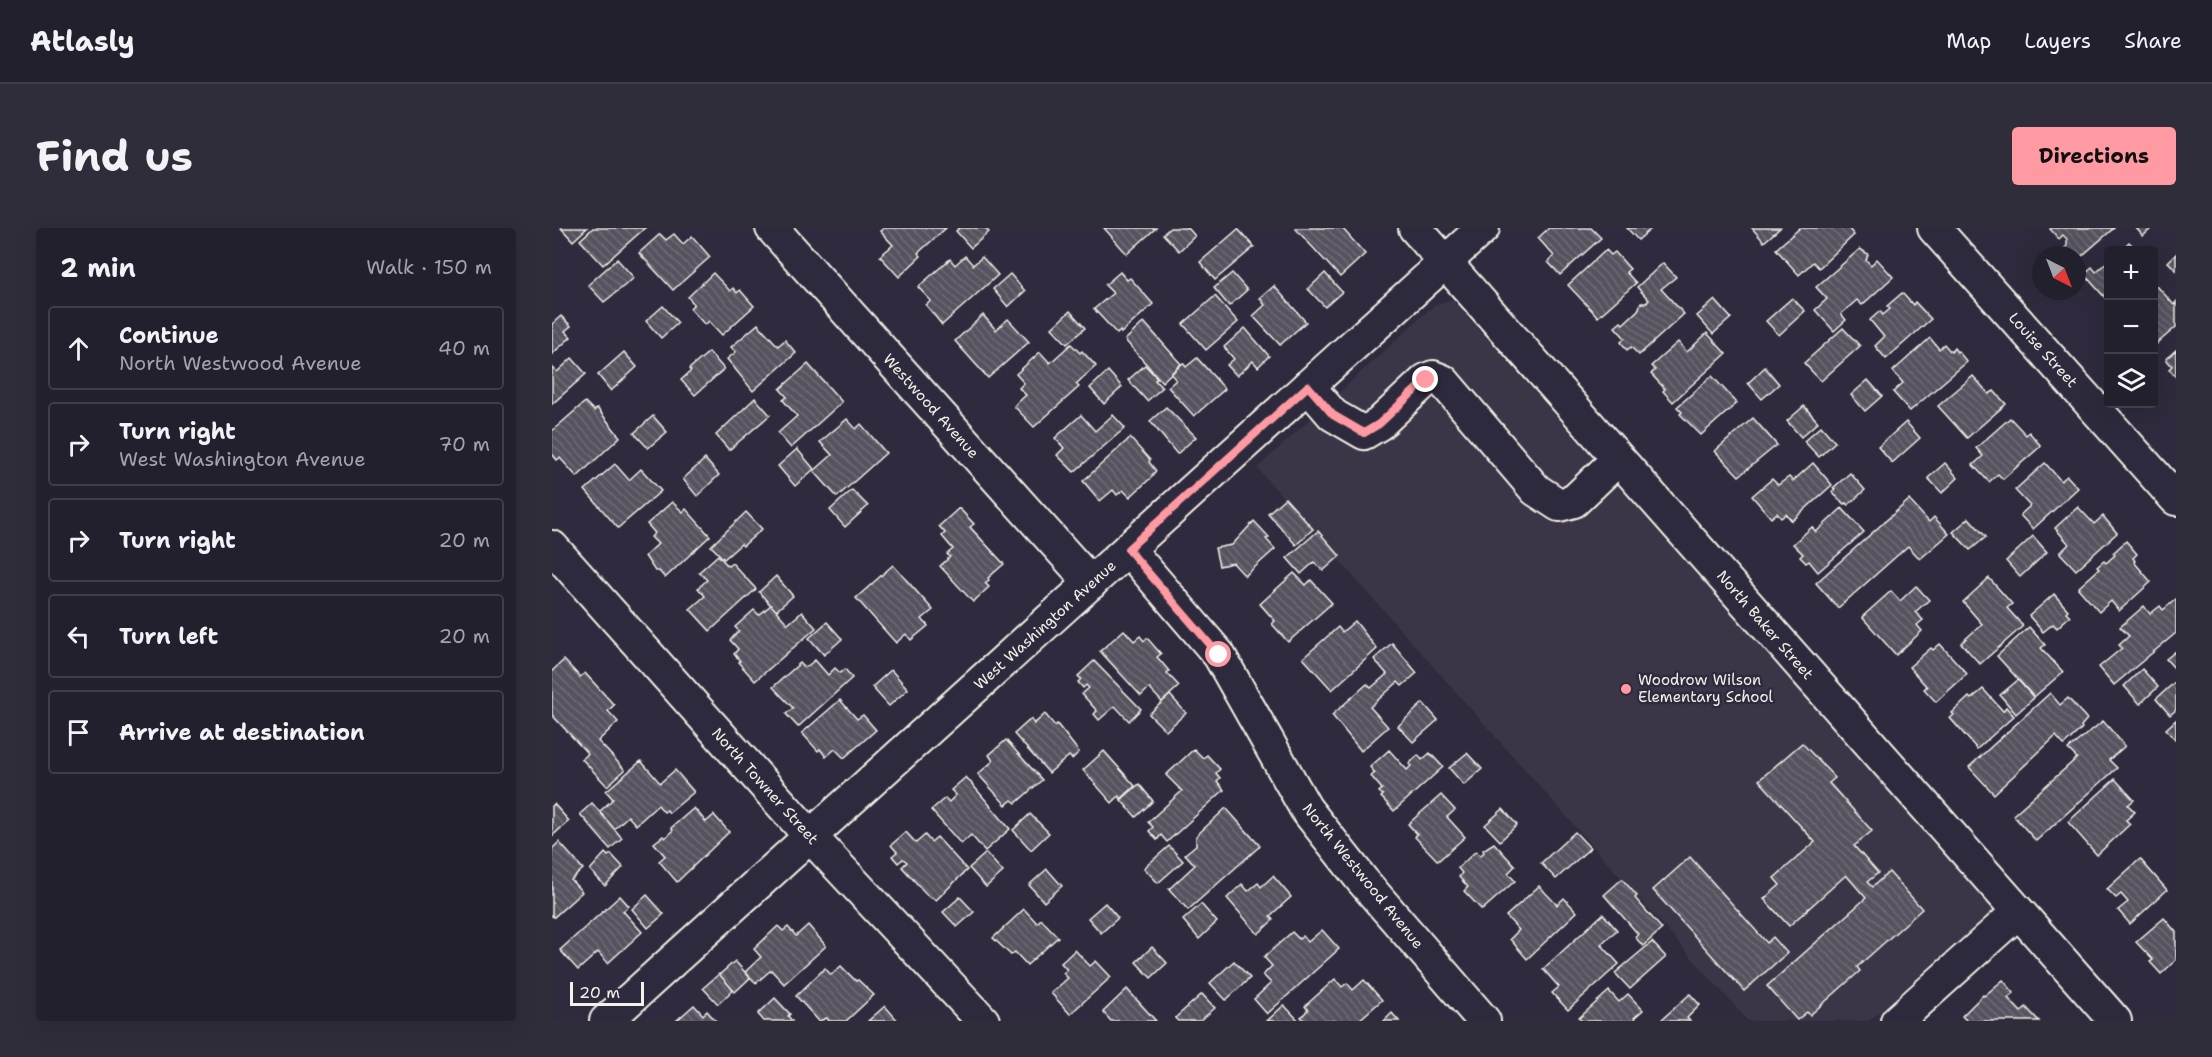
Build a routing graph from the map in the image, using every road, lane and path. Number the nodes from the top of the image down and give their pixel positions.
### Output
1 (772, 228) edge
2 (1415, 228) edge
3 (1483, 228) edge
4 (1934, 228) edge
5 (1445, 262) junction
6 (1308, 386) junction
7 (1618, 459) junction
8 (2176, 499) edge
9 (552, 547) edge
10 (1128, 549) junction
11 (1090, 583) junction
12 (810, 836) junction
13 (2018, 912) junction
14 (606, 1021) edge
15 (983, 1021) edge
16 (1484, 1021) edge
17 (1897, 1021) edge
18 (2115, 1021) edge

1 - 11 street, Westwood Avenue
2 - 5 street, North Baker Street
3 - 5 street, West Washington Avenue
4 - 8 street, Louise Street
5 - 6 street, West Washington Avenue
5 - 7 street, North Baker Street
6 - 7 street
6 - 10 street, West Washington Avenue
7 - 13 street, North Baker Street
9 - 12 street, North Towner Street
10 - 11 street, West Washington Avenue
10 - 16 street, North Westwood Avenue
11 - 12 street, West Washington Avenue
12 - 14 street, West Washington Avenue
12 - 15 street, North Towner Street
13 - 17 street
13 - 18 street, North Baker Street

